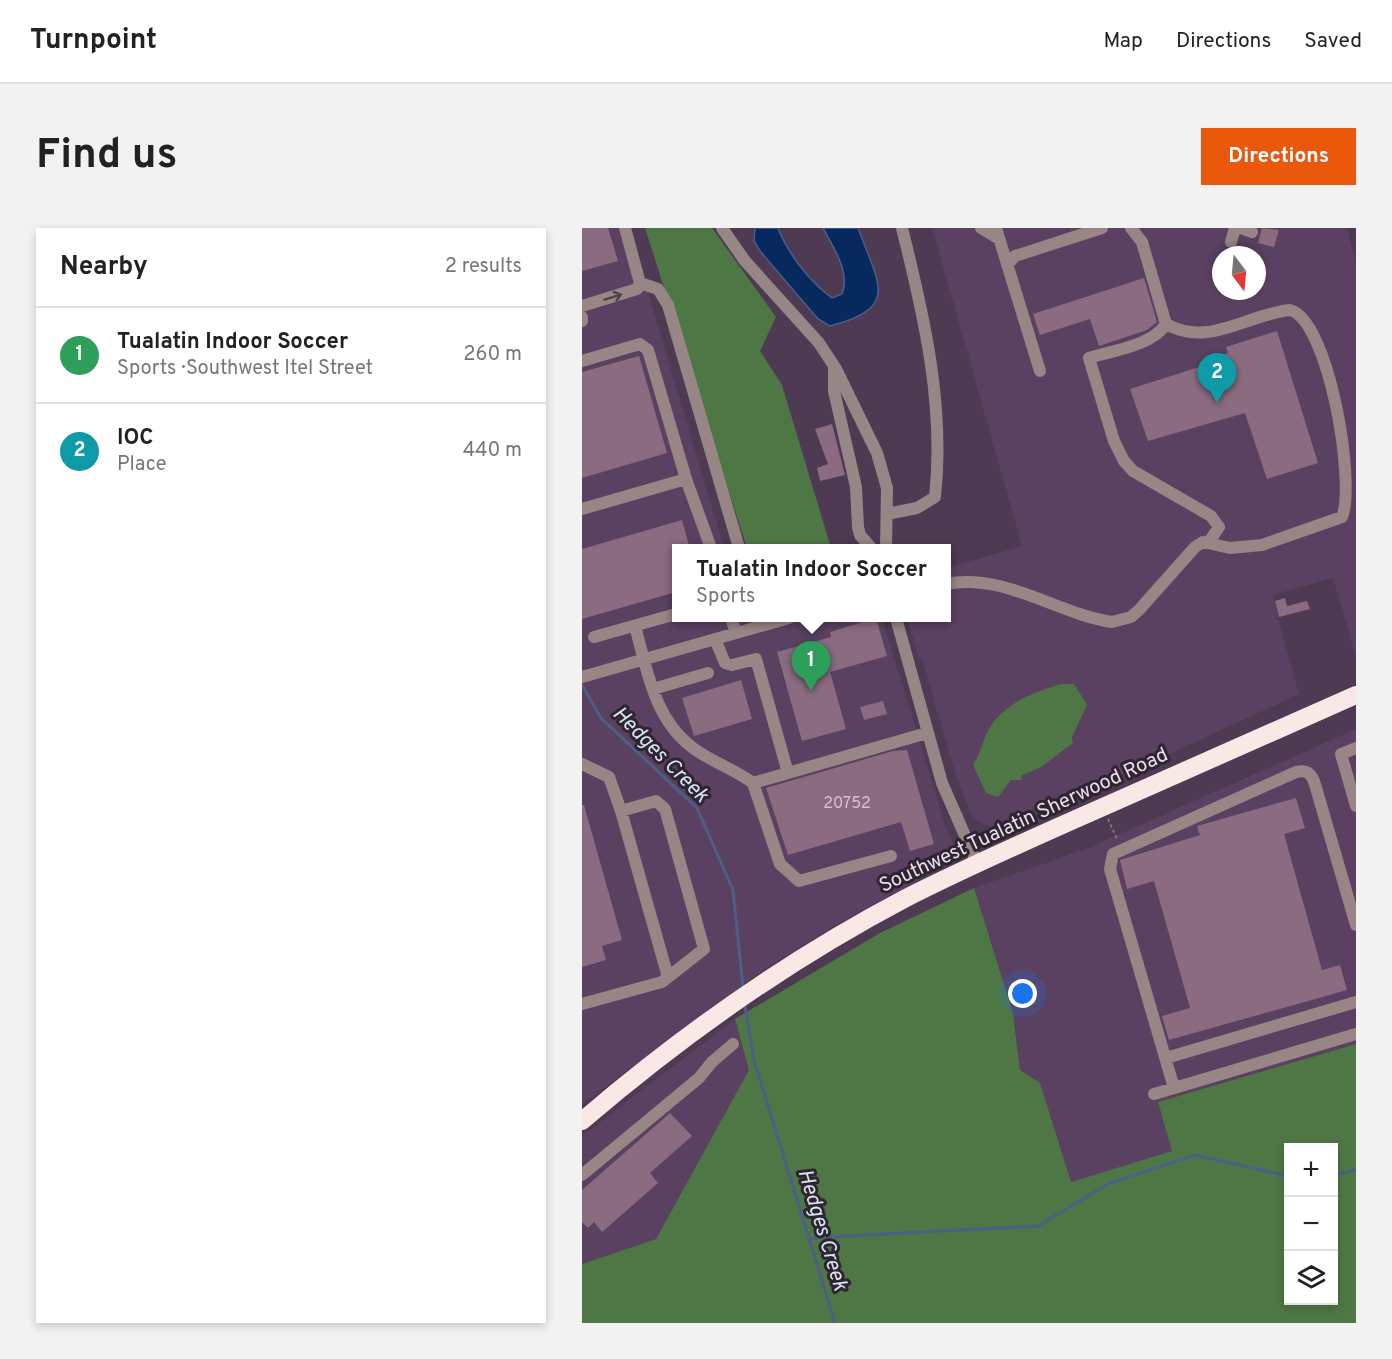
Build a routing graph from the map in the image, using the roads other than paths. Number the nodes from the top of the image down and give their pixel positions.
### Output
1 (625, 228) edge
2 (722, 228) edge
3 (902, 228) edge
4 (981, 228) edge
5 (1102, 228) edge
6 (1131, 228) edge
7 (1235, 228) edge
8 (997, 234) edge
9 (1231, 242) dead end
10 (1008, 264) junction
11 (640, 284) junction
12 (582, 306) edge
13 (1166, 324) junction
14 (582, 361) edge
15 (834, 366) junction
16 (1040, 371) dead end
17 (686, 479) junction
18 (582, 509) edge
19 (887, 514) junction
20 (1209, 542) junction
21 (709, 544) edge
22 (738, 544) edge
23 (867, 544) edge
24 (886, 544) edge
25 (951, 583) edge
26 (672, 615) edge
27 (732, 622) edge
28 (760, 622) edge
29 (897, 622) edge
30 (634, 626) junction
31 (736, 633) junction
32 (594, 637) dead end
33 (715, 639) junction
34 (644, 659) junction
35 (708, 673) dead end
36 (582, 677) edge
37 (653, 689) junction
38 (1356, 695) edge
39 (927, 733) junction
40 (1356, 748) edge
41 (582, 764) edge
42 (788, 772) junction
43 (753, 783) junction
44 (1356, 806) edge
45 (621, 811) junction
46 (891, 856) dead end
47 (977, 863) junction
48 (1356, 925) edge
49 (668, 977) junction
50 (1356, 1002) edge
51 (582, 1004) edge
52 (1356, 1034) edge
53 (733, 1044) dead end
54 (1166, 1058) junction
55 (1174, 1088) junction
56 (1154, 1094) dead end
57 (582, 1121) edge
58 (582, 1175) edge

1 - 11 street
2 - 15 street
3 - 19 street
4 - 8 street
5 - 10 street
6 - 13 street
7 - 9 street
8 - 10 street
10 - 16 street
12 -> 11 street
11 - 22 street
13 - 20 street
13 - 20 street
14 - 17 street
15 - 19 street
15 - 23 street
17 - 18 street
17 - 21 street
19 - 24 street
20 - 25 street
26 - 30 street
27 - 31 street
28 - 31 street
29 - 39 street
30 - 32 street
30 - 34 street
31 - 33 street
33 - 34 street
33 - 42 street
34 - 36 street
34 - 37 street
35 - 37 street
37 - 43 street
38 - 47 highway, Southwest Tualatin Sherwood Road
39 - 42 street
39 - 47 street
40 - 44 street
41 - 45 street
42 - 43 street
43 - 46 street
45 - 49 street
45 - 49 street
47 - 57 highway, Southwest Tualatin Sherwood Road
48 - 54 street
49 - 51 street
50 - 54 street
52 - 55 street
53 - 58 street
54 - 55 street
55 - 56 street

